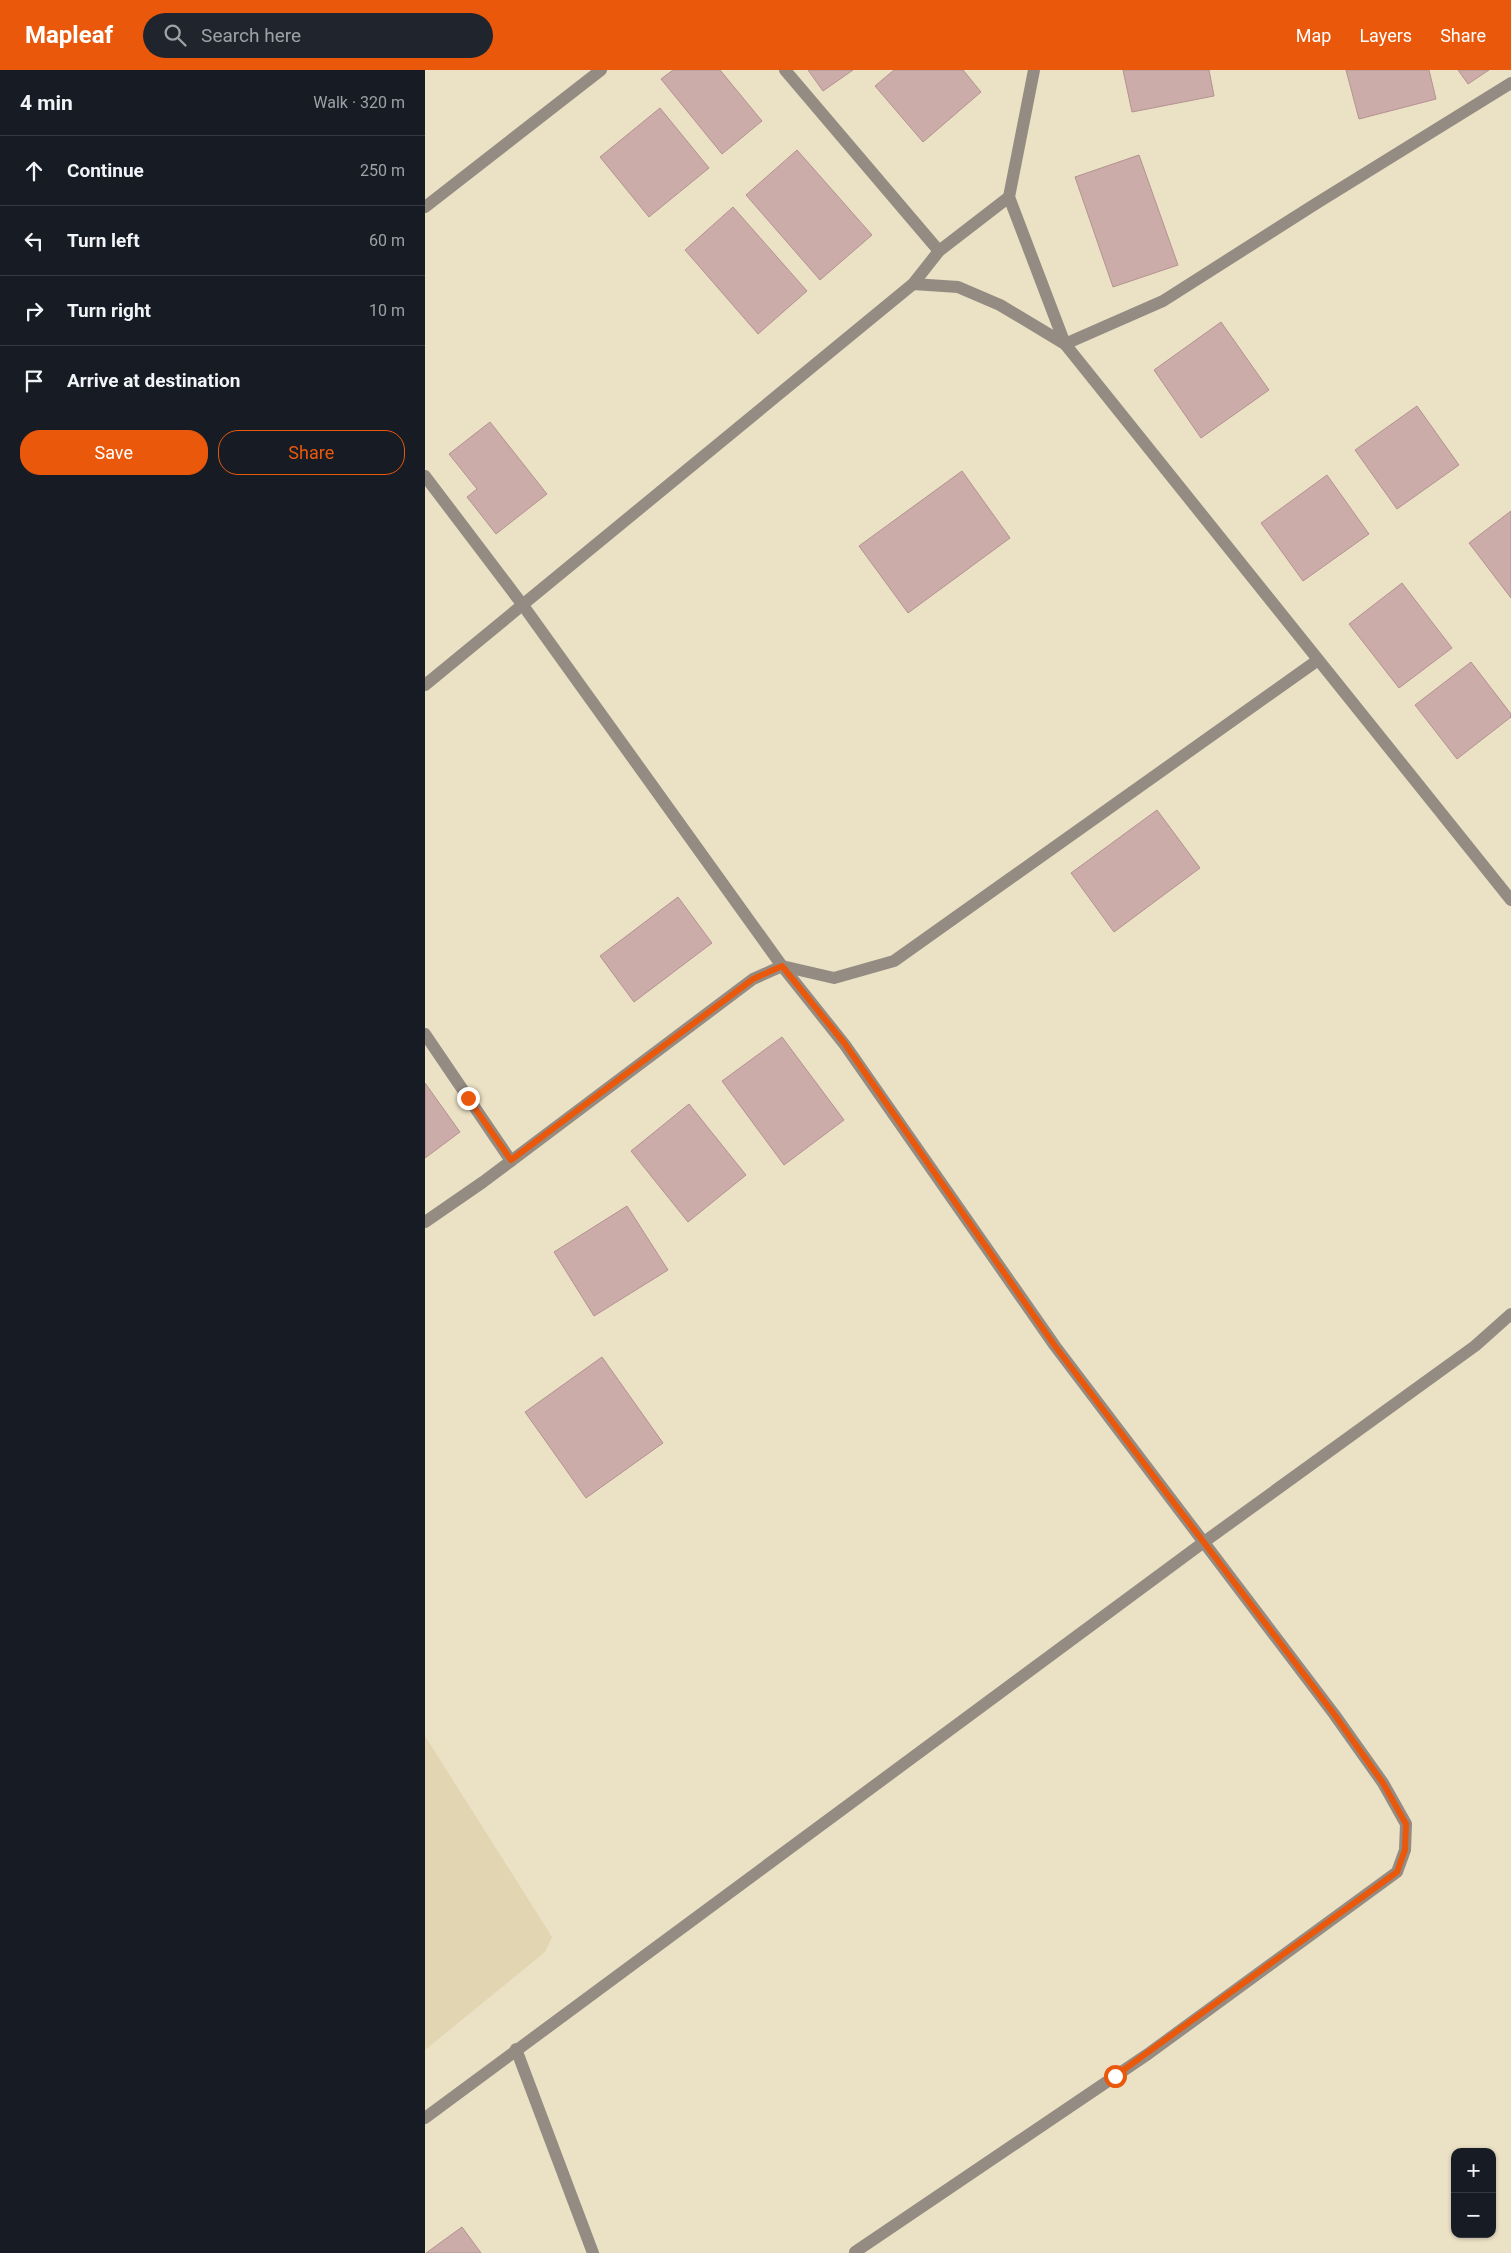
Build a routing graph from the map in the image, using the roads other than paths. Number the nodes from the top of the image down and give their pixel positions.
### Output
1 (601, 70) edge
2 (785, 70) edge
3 (1035, 70) edge
4 (1511, 83) edge
5 (1009, 197) junction
6 (425, 207) edge
7 (939, 251) junction
8 (913, 284) junction
9 (1065, 344) junction
10 (425, 476) edge
11 (522, 604) junction
12 (1317, 660) junction
13 (425, 685) edge
14 (1511, 900) edge
15 (782, 966) junction
16 (425, 1034) edge
17 (511, 1160) junction
18 (425, 1222) edge
19 (1511, 1314) edge
20 (1204, 1542) junction
21 (517, 2049) junction
22 (425, 2118) edge
23 (855, 2252) edge
24 (593, 2253) edge

1 - 6 street
2 - 7 street
3 - 5 street
4 - 9 street
5 - 7 street
5 - 9 street
7 - 8 street
8 - 9 street
8 - 11 street
9 - 12 street
10 - 11 street
11 - 13 street
11 - 15 street
12 - 14 street
12 - 15 street
15 - 17 street
15 - 20 street
16 - 17 street
17 - 18 street
19 - 20 street
20 - 21 street
20 - 23 street
21 - 22 street
21 - 24 street

